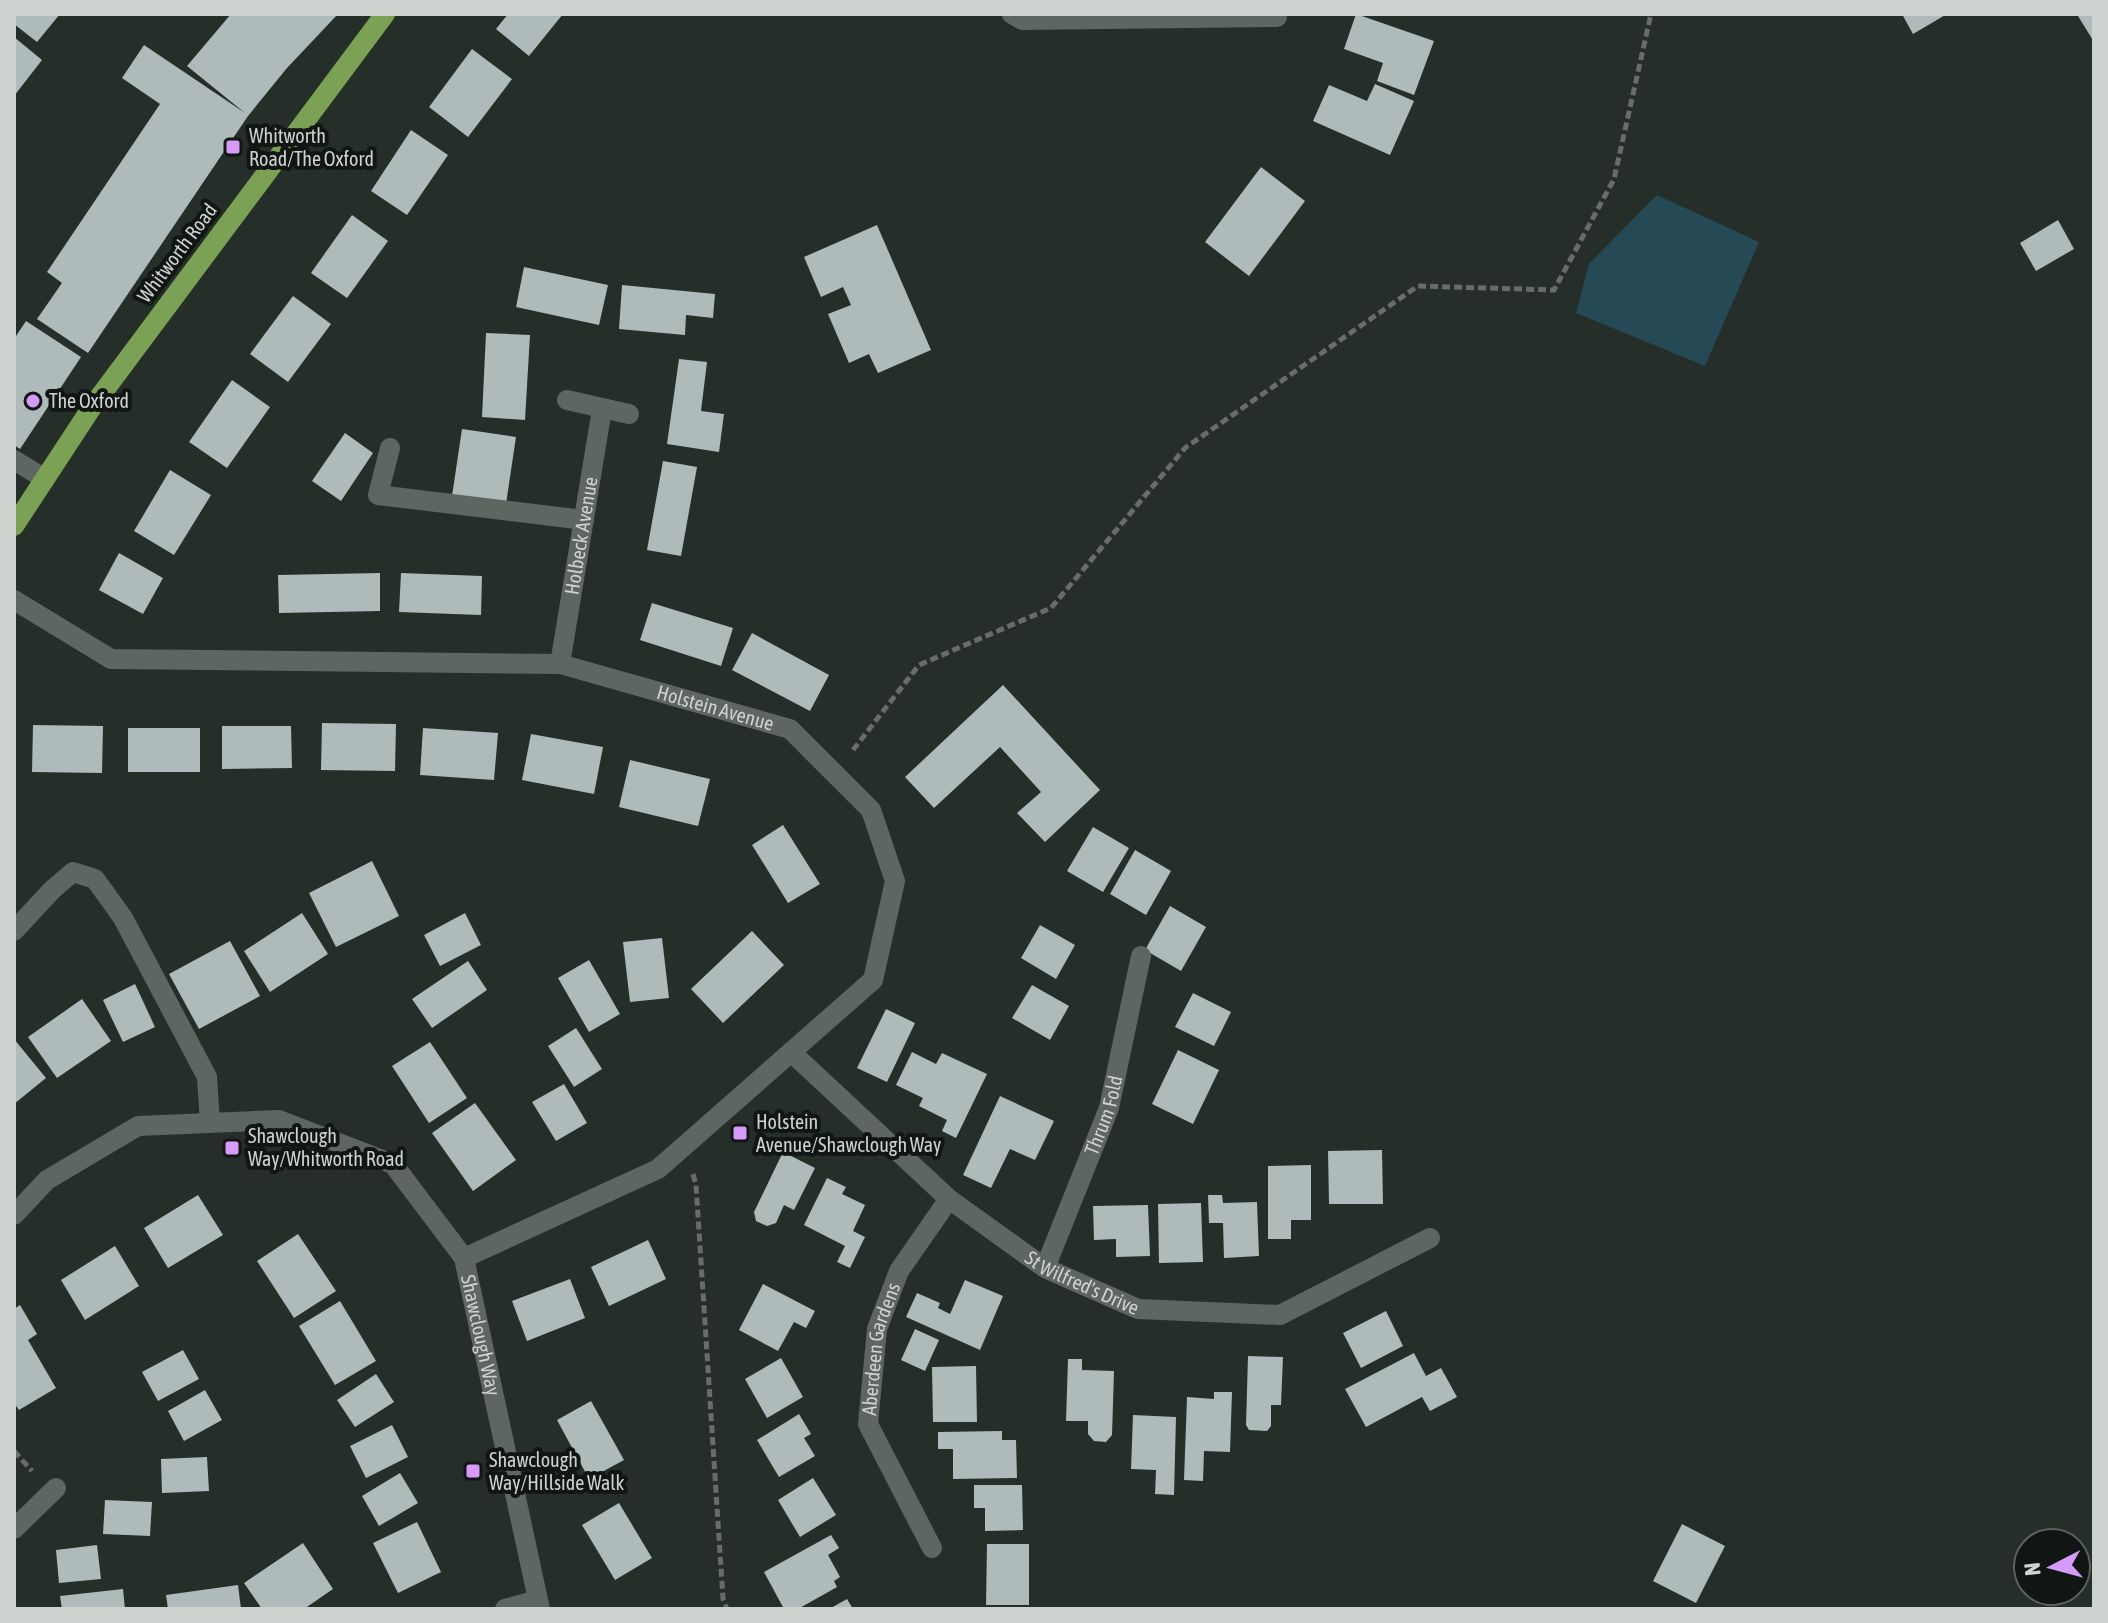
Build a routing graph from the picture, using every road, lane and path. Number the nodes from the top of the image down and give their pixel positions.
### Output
1 (385, 14) edge
2 (1012, 14) edge
3 (1651, 14) edge
4 (1277, 17) dead end
5 (567, 400) dead end
6 (602, 409) junction
7 (629, 414) dead end
8 (390, 448) dead end
9 (14, 460) edge
10 (45, 479) junction
11 (20, 503) edge
12 (584, 520) junction
13 (14, 526) edge
14 (14, 600) edge
15 (560, 664) junction
16 (835, 772) junction
17 (14, 931) edge
18 (1141, 956) dead end
19 (791, 1052) junction
20 (210, 1123) junction
21 (684, 1146) junction
22 (949, 1199) junction
23 (14, 1215) edge
24 (1430, 1238) dead end
25 (464, 1258) junction
26 (1045, 1268) junction
27 (56, 1488) dead end
28 (14, 1529) edge
29 (932, 1548) dead end
30 (539, 1604) edge
31 (505, 1609) edge
32 (727, 1609) edge

1 - 10 main road, Whitworth Road
2 - 4 street
3 - 16 path
5 - 6 street
6 - 7 street
6 - 12 street, Holbeck Avenue
8 - 12 street
9 - 10 street
10 - 11 main road, Whitworth Road
11 - 13 main road, Whitworth Road
12 - 15 street, Holbeck Avenue
14 - 15 street, Holstein Avenue
15 - 16 street, Holstein Avenue
16 - 19 street, Holstein Avenue
17 - 20 street
18 - 26 street, Thrum Fold
19 - 21 street, Holstein Avenue
19 - 22 street, St Wilfred's Drive
20 - 23 street, Shawclough Way
20 - 25 street, Shawclough Way
21 - 25 street, Holstein Avenue
21 - 32 path
22 - 26 street, St Wilfred's Drive
22 - 29 street, Aberdeen Gardens
24 - 26 street, St Wilfred's Drive
25 - 30 street, Shawclough Way
27 - 28 street
30 - 31 street

